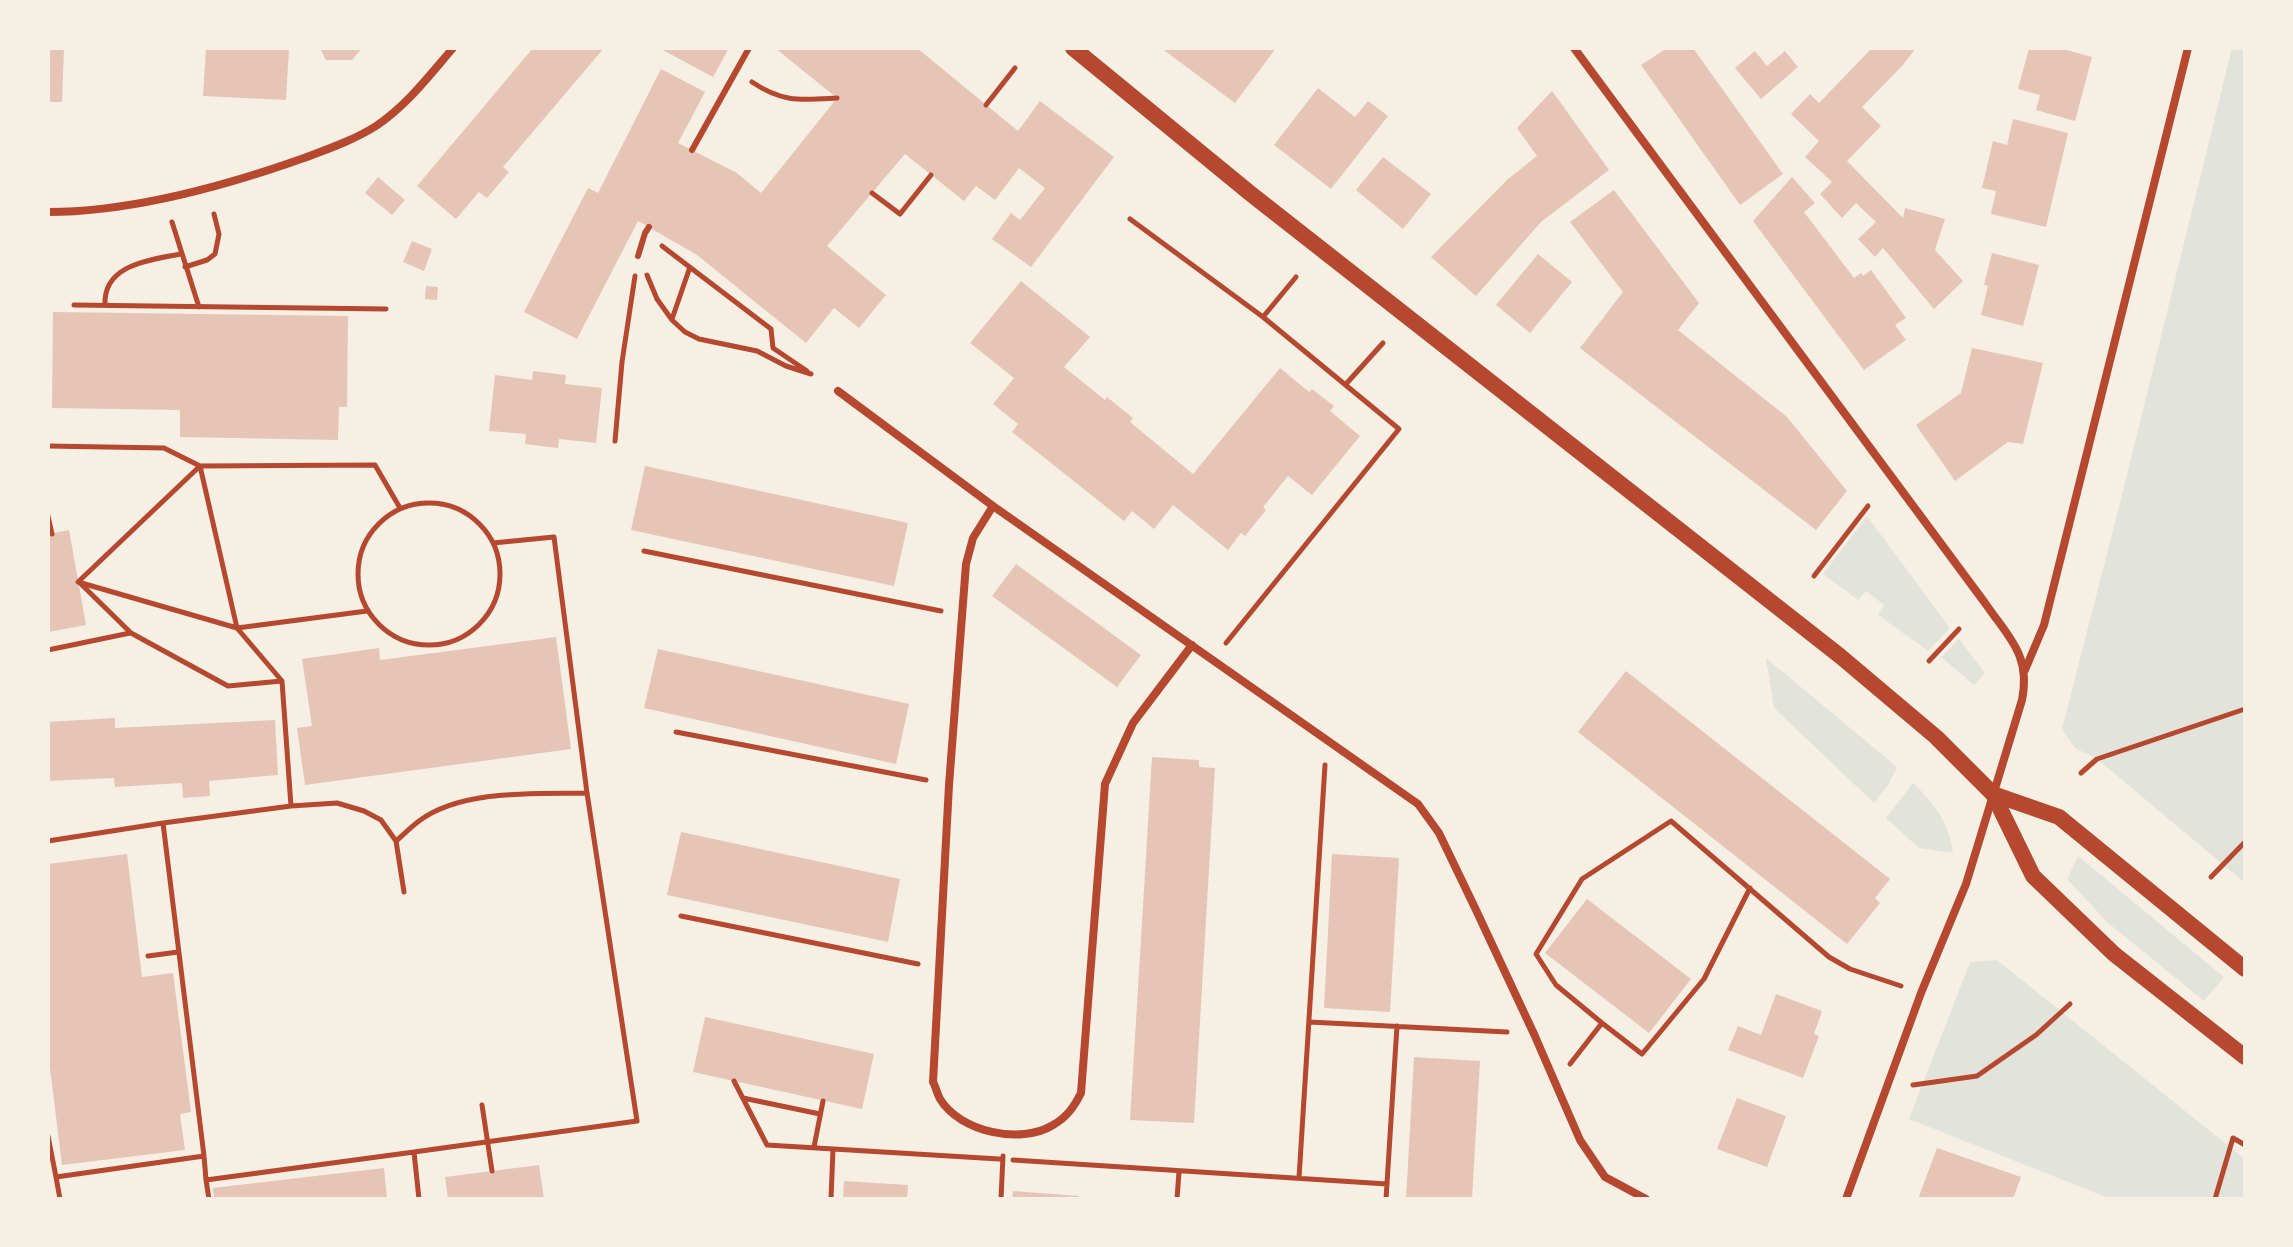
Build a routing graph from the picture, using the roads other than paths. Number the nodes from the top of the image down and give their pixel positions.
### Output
1 (453, 48) edge
2 (749, 48) edge
3 (1073, 48) edge
4 (1574, 48) edge
5 (2188, 48) edge
6 (692, 150) dead end
7 (48, 212) edge
8 (647, 230) road end
9 (638, 256) road end
10 (838, 391) dead end
11 (993, 506) junction
12 (1192, 645) junction
13 (2025, 671) junction
14 (1993, 794) junction
15 (2245, 969) edge
16 (2245, 1057) edge
17 (1646, 1199) edge
18 (1846, 1199) edge

1 - 7 street
2 - 6 lane
3 - 14 main road
4 - 13 street
5 - 13 street
8 - 9 lane
10 - 11 street
11 - 12 street
11 - 12 street
12 - 17 street
13 - 14 street
14 - 15 main road
14 - 16 main road
14 - 18 street

